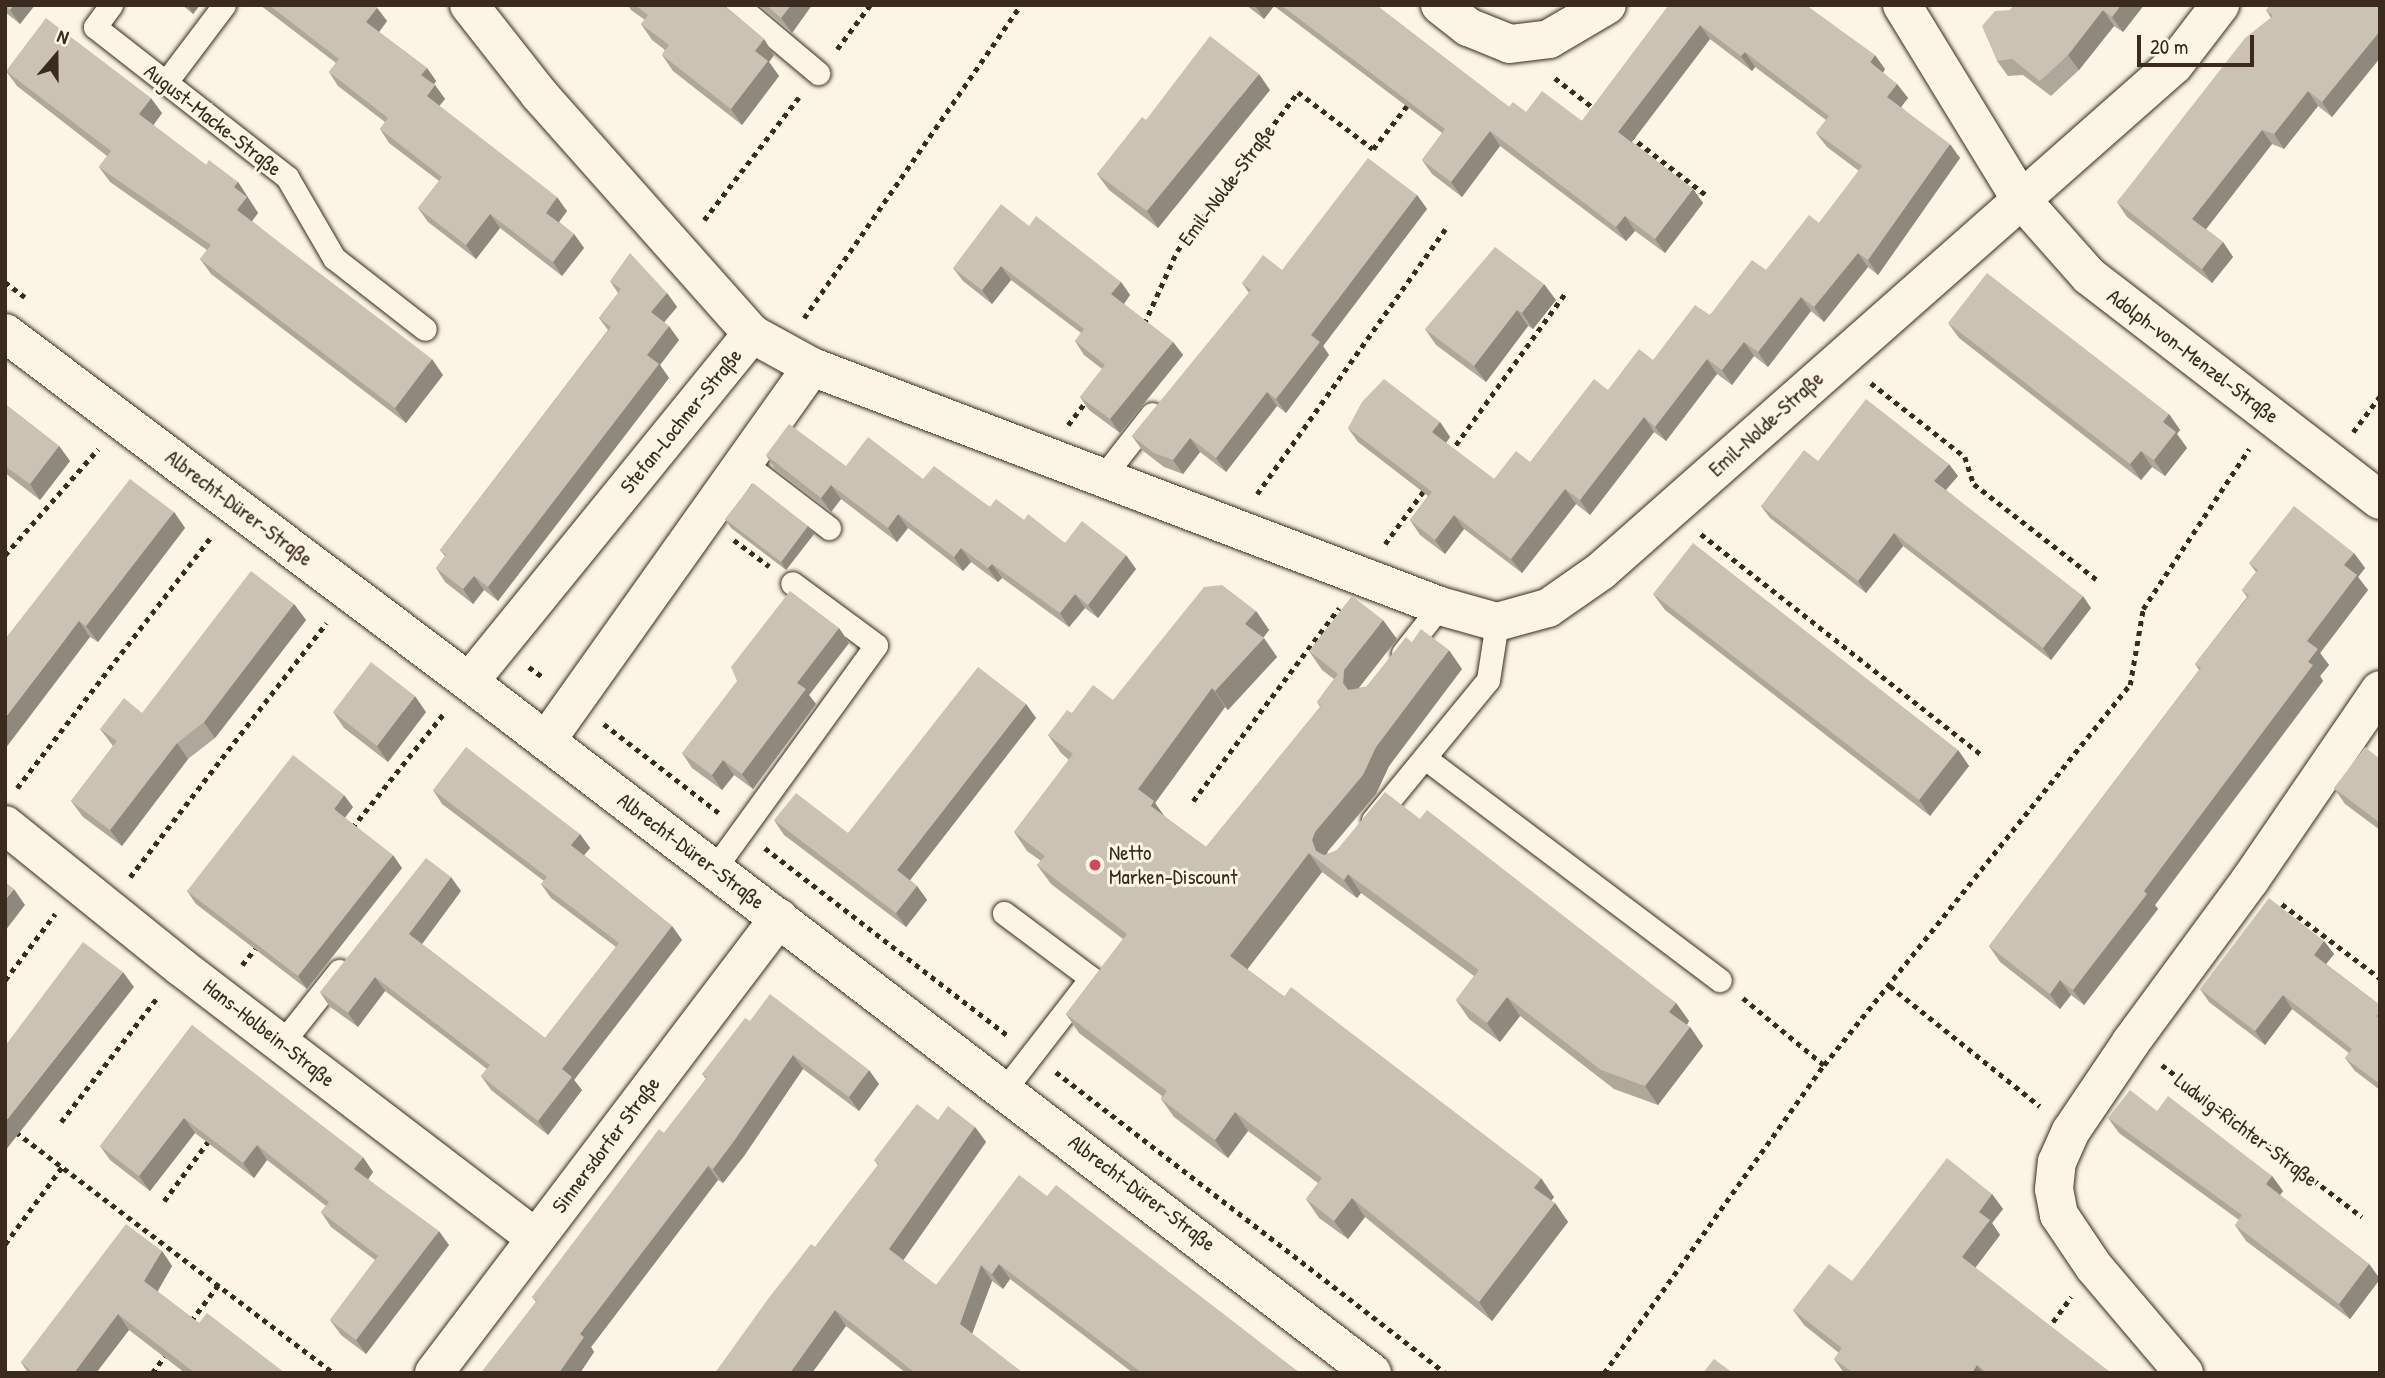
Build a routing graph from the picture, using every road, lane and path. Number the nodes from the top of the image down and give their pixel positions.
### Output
1 (111, 5) edge
2 (225, 5) edge
3 (469, 5) edge
4 (737, 5) edge
5 (870, 5) edge
6 (1021, 5) edge
7 (1440, 5) edge
8 (1607, 5) edge
9 (1902, 5) edge
10 (2220, 5) edge
11 (1510, 44) junction
12 (818, 73) junction
13 (166, 82) junction
14 (1413, 98) edge
15 (1597, 111) edge
16 (1619, 128) edge
17 (1706, 195) dead end
18 (2020, 198) junction
19 (1445, 229) dead end
20 (681, 249) junction
21 (425, 329) dead end
22 (5, 333) edge
23 (1135, 336) edge
24 (782, 350) junction
25 (1840, 358) junction
26 (1094, 391) edge
27 (1166, 398) edge
28 (2271, 416) junction
29 (122, 421) junction
30 (1044, 456) junction
31 (744, 463) junction
32 (1102, 478) junction
33 (2380, 500) edge
34 (235, 506) junction
35 (1670, 509) junction
36 (705, 518) junction
37 (1233, 527) junction
38 (830, 528) dead end
39 (5, 555) edge
40 (2096, 579) dead end
41 (792, 583) joint
42 (350, 592) junction
43 (1440, 606) junction
44 (1497, 622) junction
45 (1393, 667) edge
46 (470, 682) junction
47 (2380, 690) edge
48 (546, 741) junction
49 (1981, 754) dead end
50 (1425, 758) junction
51 (10, 808) edge
52 (349, 832) edge
53 (1356, 839) edge
54 (714, 869) junction
55 (2250, 880) junction
56 (79, 883) junction
57 (107, 907) junction
58 (1004, 913) dead end
59 (779, 918) junction
60 (262, 940) edge
61 (351, 956) edge
62 (181, 967) junction
63 (2380, 978) edge
64 (5, 980) edge
65 (1720, 980) joint
66 (1890, 986) junction
67 (219, 994) junction
68 (2131, 1042) junction
69 (282, 1043) junction
70 (1824, 1065) junction
71 (1005, 1089) junction
72 (61, 1122) dead end
73 (5, 1123) edge
74 (219, 1127) edge
75 (2071, 1130) junction
76 (62, 1167) junction
77 (164, 1200) dead end
78 (2362, 1217) dead end
79 (535, 1238) junction
80 (5, 1244) edge
81 (2094, 1266) junction
82 (218, 1285) junction
83 (185, 1329) edge
84 (2039, 1341) edge
85 (168, 1351) edge
86 (152, 1373) edge
87 (333, 1373) edge
88 (434, 1373) edge
89 (1372, 1373) edge
90 (1604, 1373) edge
91 (2184, 1373) edge

1 - 13 lane, August-Macke-Straße
2 - 13 lane
3 - 20 street, Stefan-Lochner-Straße
4 - 12 lane
5 - 12 path
6 - 24 path
7 - 11 street
8 - 11 street
9 - 18 street
10 - 18 street, Emil-Nolde-Straße
11 - 15 path
12 - 20 path
13 - 21 lane, August-Macke-Straße
14 - 23 path, Emil-Nolde-Straße
16 - 17 path
18 - 25 street, Emil-Nolde-Straße
18 - 28 street, Adolph-von-Menzel-Straße
19 - 37 path
20 - 24 street, Stefan-Lochner-Straße
22 - 29 street, Albrecht-Dürer-Straße
24 - 30 street
24 - 31 street
24 - 46 street, Stefan-Lochner-Straße
25 - 35 street, Emil-Nolde-Straße
25 - 40 path
26 - 30 path
27 - 32 lane
28 - 33 street, Adolph-von-Menzel-Straße
28 - 66 path
29 - 34 street, Albrecht-Dürer-Straße
29 - 39 path
30 - 32 street
31 - 36 street
31 - 38 lane
32 - 37 street
34 - 42 street, Albrecht-Dürer-Straße
34 - 51 path
35 - 44 street, Emil-Nolde-Straße
35 - 49 path
36 - 41 path
36 - 48 street
37 - 43 street
41 - 54 lane
42 - 46 street, Albrecht-Dürer-Straße
42 - 57 path
43 - 44 street
43 - 45 lane
44 - 50 lane
46 - 48 street, Albrecht-Dürer-Straße
46 - 52 path
47 - 55 street
48 - 54 street, Albrecht-Dürer-Straße
50 - 53 lane
50 - 65 lane
51 - 56 street, Hans-Holbein-Straße
54 - 59 street, Albrecht-Dürer-Straße
55 - 63 path
55 - 68 street
56 - 57 street, Hans-Holbein-Straße
56 - 64 path
57 - 62 street, Hans-Holbein-Straße
58 - 71 lane
59 - 71 street, Albrecht-Dürer-Straße
59 - 79 street, Sinnersdorfer Straße
60 - 67 path
61 - 69 lane
62 - 67 street, Hans-Holbein-Straße
62 - 72 path
65 - 70 path
66 - 70 path
66 - 75 path
67 - 69 street, Hans-Holbein-Straße
68 - 75 street
68 - 78 path, Ludwig-Richter-Straße
69 - 79 street, Hans-Holbein-Straße
70 - 90 path
71 - 89 street, Albrecht-Dürer-Straße
73 - 76 path
74 - 77 path
75 - 81 street
76 - 80 path
76 - 82 path
79 - 88 street, Sinnersdorfer Straße
81 - 84 path
81 - 91 street
82 - 83 path
82 - 87 path
85 - 86 path

